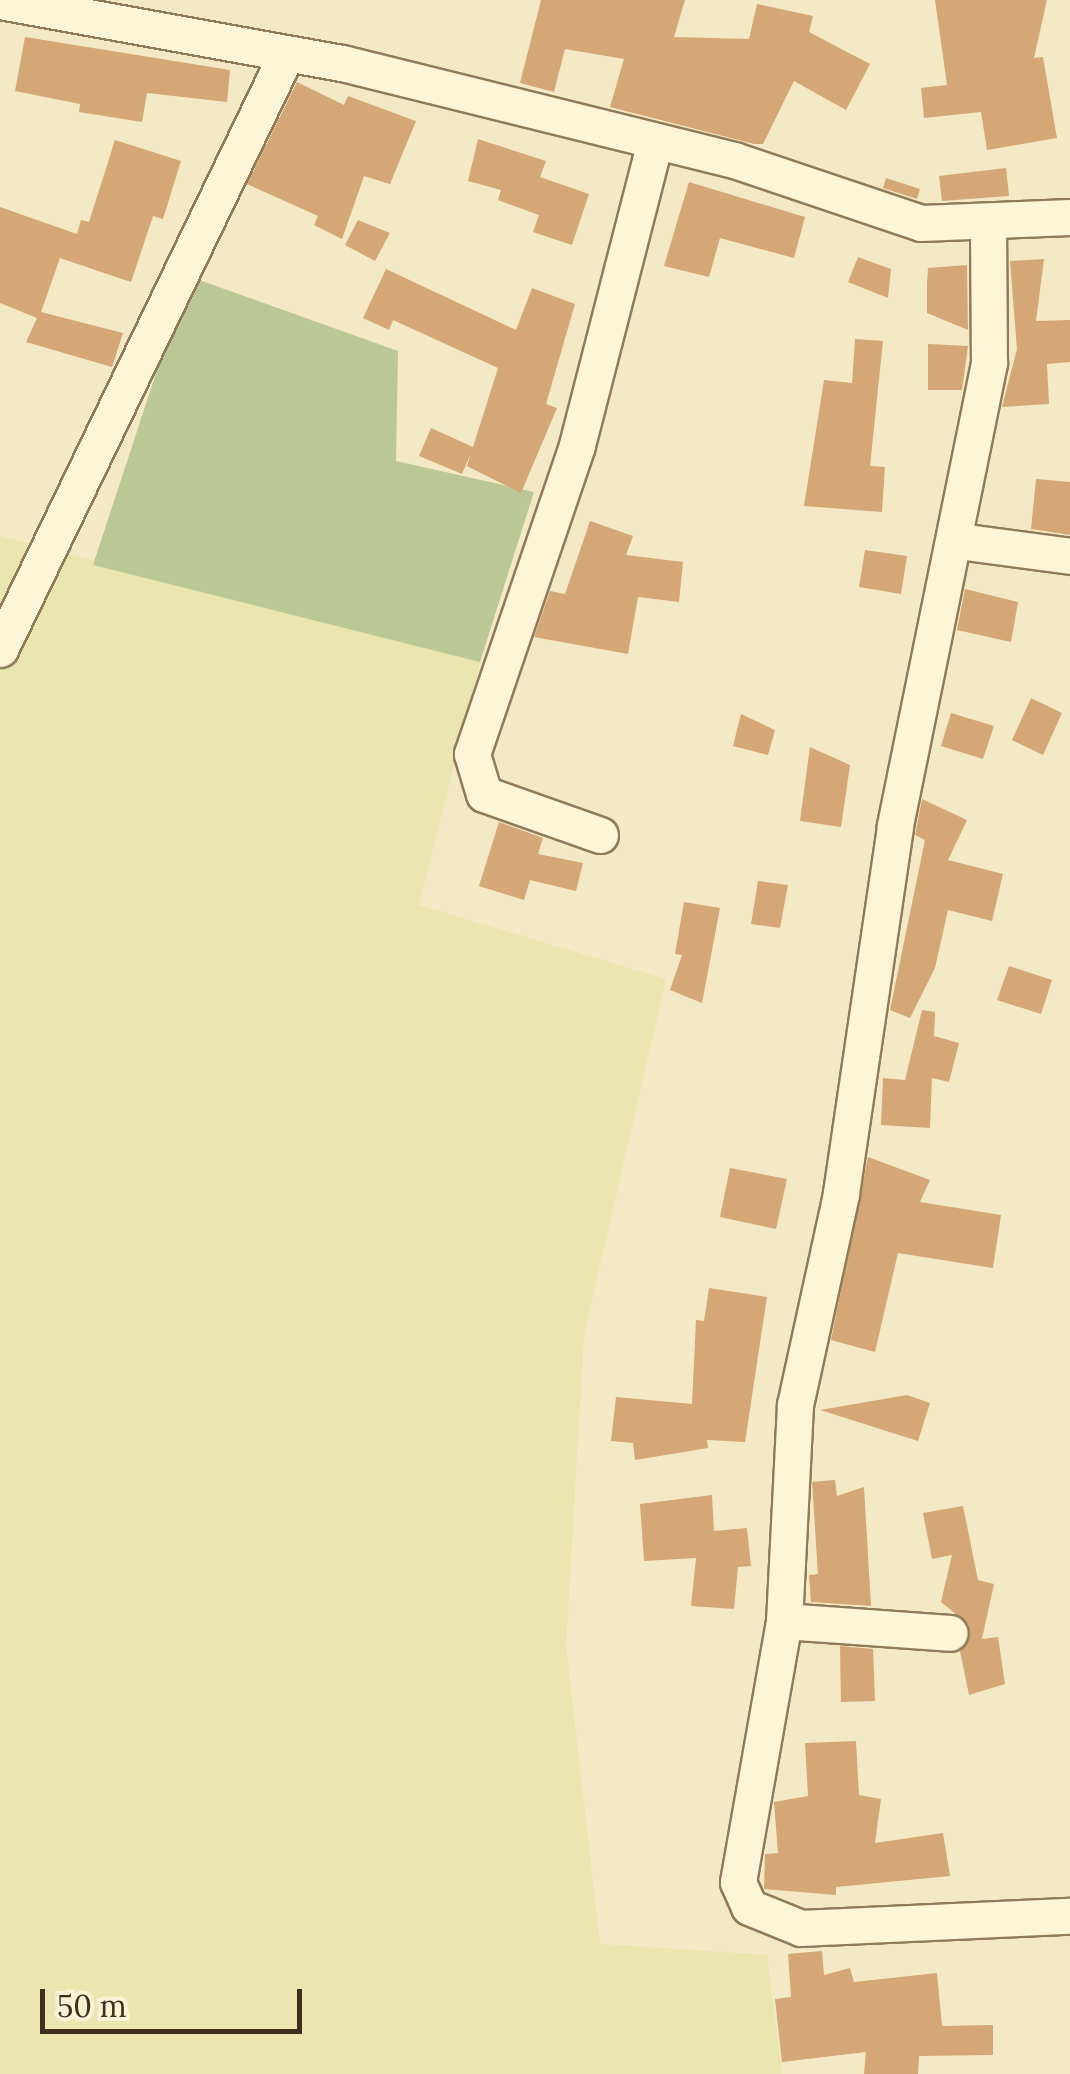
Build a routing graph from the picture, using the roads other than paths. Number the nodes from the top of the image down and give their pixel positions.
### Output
1 (0, 1) edge
2 (285, 57) junction
3 (654, 142) junction
4 (1070, 217) edge
5 (988, 224) junction
6 (958, 540) junction
7 (1070, 556) edge
8 (0, 649) edge
9 (600, 835) dead end
10 (784, 1622) junction
11 (950, 1633) dead end
12 (1070, 1916) edge

1 - 2 street
2 - 3 street
2 - 8 street
3 - 5 street
3 - 9 street
4 - 5 street
5 - 6 street
6 - 7 street
6 - 10 street
10 - 11 street
10 - 12 street

